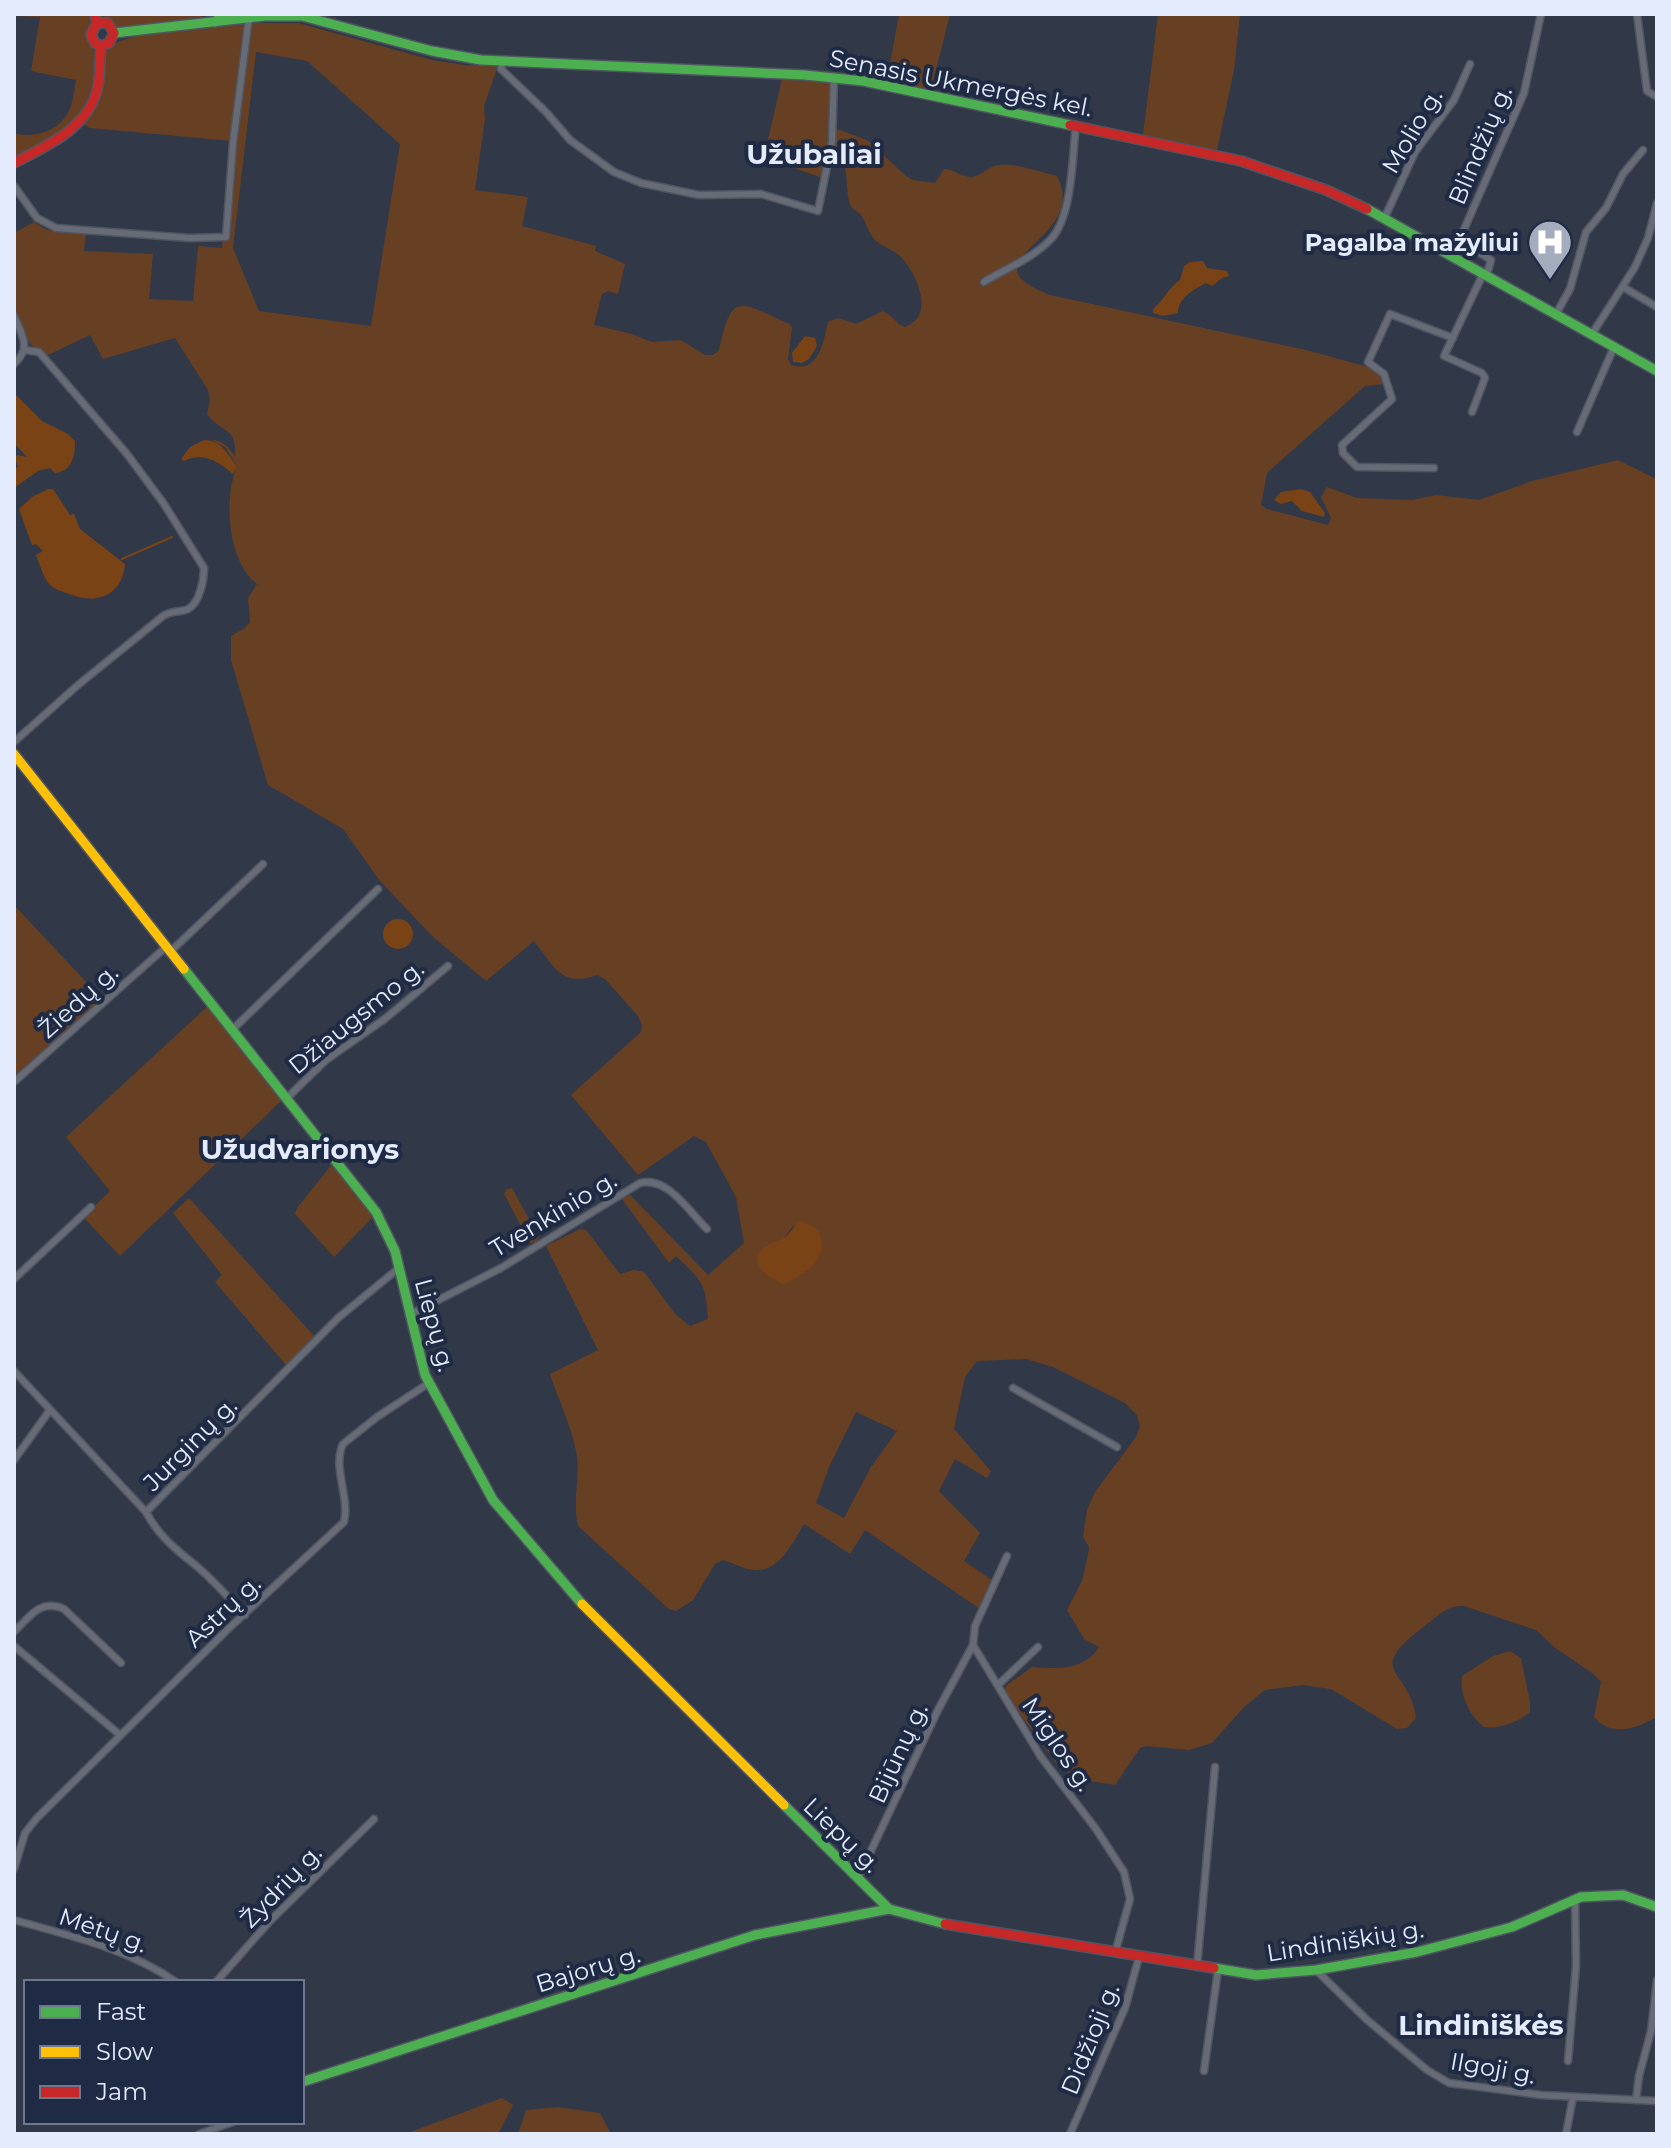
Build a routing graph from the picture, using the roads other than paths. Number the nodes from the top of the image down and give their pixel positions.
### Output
1 (1541, 14) edge
2 (1637, 14) edge
3 (242, 16) edge
4 (96, 18) edge
5 (219, 18) edge
6 (114, 33) junction
7 (101, 46) junction
8 (502, 62) junction
9 (1470, 64) dead end
10 (834, 77) junction
11 (1657, 97) edge
12 (1076, 125) junction
13 (1643, 150) dead end
14 (14, 163) edge
15 (14, 186) edge
16 (1657, 203) edge
17 (1385, 217) junction
18 (1486, 273) junction
19 (984, 282) dead end
20 (1623, 287) junction
21 (1657, 307) edge
22 (1556, 314) junction
23 (14, 316) edge
24 (1592, 334) junction
25 (1453, 338) junction
26 (1614, 347) junction
27 (25, 350) junction
28 (14, 364) edge
29 (1657, 371) edge
30 (1472, 412) dead end
31 (1577, 432) dead end
32 (1434, 468) dead end
33 (14, 742) edge
34 (14, 754) edge
35 (263, 864) dead end
36 (378, 889) dead end
37 (169, 948) junction
38 (448, 966) dead end
39 (233, 1029) junction
40 (14, 1082) edge
41 (288, 1097) junction
42 (91, 1207) dead end
43 (707, 1229) dead end
44 (399, 1268) junction
45 (14, 1279) edge
46 (409, 1315) junction
47 (14, 1371) edge
48 (429, 1383) junction
49 (1013, 1388) dead end
50 (50, 1410) junction
51 (1117, 1447) dead end
52 (14, 1460) edge
53 (146, 1512) junction
54 (1007, 1556) dead end
55 (245, 1615) junction
56 (14, 1632) edge
57 (973, 1645) junction
58 (14, 1646) edge
59 (1038, 1647) dead end
60 (121, 1663) dead end
61 (998, 1685) junction
62 (120, 1735) junction
63 (1215, 1767) dead end
64 (374, 1819) dead end
65 (14, 1869) edge
66 (858, 1878) junction
67 (1575, 1899) junction
68 (1656, 1907) edge
69 (889, 1909) junction
70 (14, 1920) edge
71 (1115, 1953) junction
72 (1139, 1957) junction
73 (1197, 1967) junction
74 (1218, 1970) junction
75 (1316, 1970) junction
76 (173, 1980) edge
77 (218, 1980) edge
78 (1657, 1980) edge
79 (1568, 2061) dead end
80 (1204, 2071) dead end
81 (304, 2081) edge
82 (1573, 2097) junction
83 (1636, 2100) junction
84 (1657, 2101) edge
85 (227, 2124) edge
86 (199, 2134) edge
87 (1070, 2134) edge
88 (1566, 2134) edge

1 - 18 street, Blindžių g.
2 - 11 street
3 - 5 street, Senasis Ukmergės kel.
3 - 8 street, Senasis Ukmergės kel.
3 - 15 street
4 - 6 street
4 - 7 street
5 - 6 street, Senasis Ukmergės kel.
6 - 7 street
7 - 14 street
8 - 10 street, Senasis Ukmergės kel.
8 - 10 street
9 - 17 street, Molio g.
10 - 12 street, Senasis Ukmergės kel.
12 - 17 street, Senasis Ukmergės kel.
12 - 19 street
13 - 22 street
16 - 20 street
17 - 18 street, Senasis Ukmergės kel.
18 - 22 street, Senasis Ukmergės kel.
18 - 25 street
20 - 21 street
20 - 24 street
22 - 24 street, Senasis Ukmergės kel.
23 - 27 street
24 - 26 street, Senasis Ukmergės kel.
25 - 30 street
25 - 32 street
26 - 29 street, Senasis Ukmergės kel.
26 - 31 street
27 - 28 street
27 - 33 street
34 - 37 street, Liepų g.
35 - 37 street, Žiedų g.
36 - 39 street
37 - 39 street, Liepų g.
37 - 40 street, Žiedų g.
38 - 41 street, Džiaugsmo g.
39 - 41 street, Liepų g.
41 - 44 street, Liepų g.
42 - 45 street
43 - 46 street, Tvenkinio g.
44 - 46 street, Liepų g.
44 - 53 street, Jurginų g.
46 - 48 street, Liepų g.
47 - 50 street, Jurginų g.
48 - 55 street, Astrų g.
48 - 66 street, Liepų g.
49 - 51 street
50 - 52 street
50 - 53 street, Jurginų g.
53 - 55 street
54 - 57 street
55 - 62 street, Astrų g.
56 - 60 street
57 - 61 street, Miglos g.
57 - 66 street, Bijūnų g.
58 - 62 street
59 - 61 street
61 - 71 street, Miglos g.
62 - 65 street, Astrų g.
63 - 73 street
64 - 77 street, Žydrių g.
66 - 69 street, Liepų g.
67 - 68 street, Lindiniškių g.
67 - 75 street, Lindiniškių g.
67 - 79 street
69 - 71 street, Lindiniškių g.
69 - 81 street, Bajorų g.
70 - 76 street, Mėtų g.
71 - 72 street, Lindiniškių g.
72 - 73 street, Lindiniškių g.
72 - 87 street, Didžioji g.
73 - 74 street, Lindiniškių g.
74 - 75 street, Lindiniškių g.
74 - 80 street
75 - 82 street, Ilgoji g.
78 - 83 street
82 - 83 street, Ilgoji g.
82 - 88 street
83 - 84 street, Ilgoji g.
85 - 86 street

